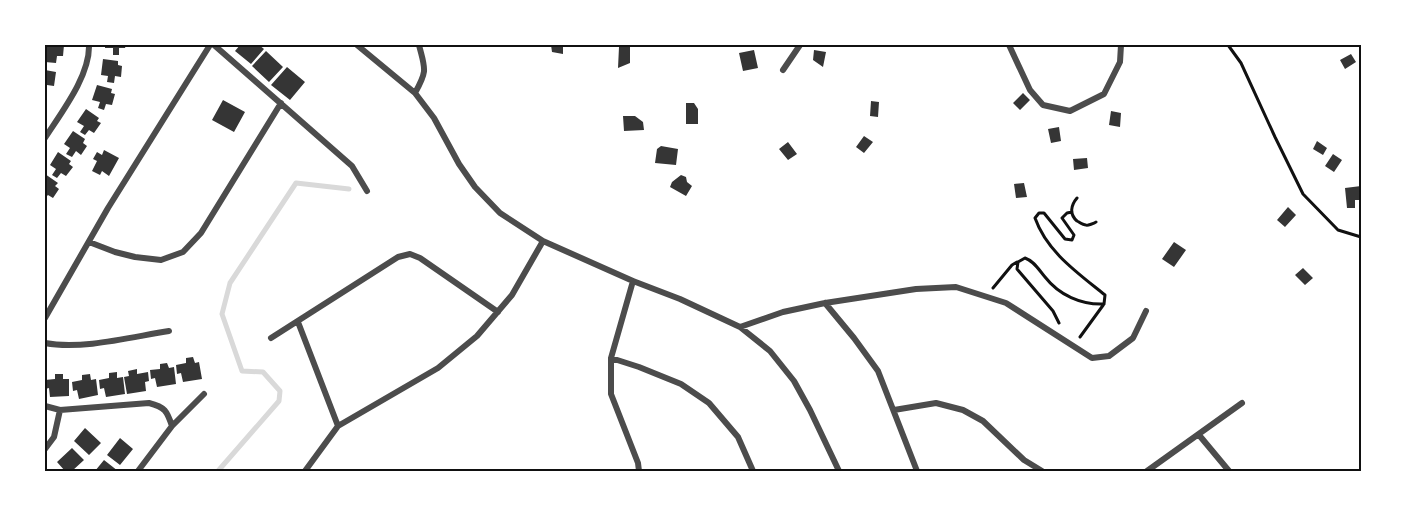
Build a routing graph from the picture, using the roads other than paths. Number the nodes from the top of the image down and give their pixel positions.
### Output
1 (89, 45) edge
2 (210, 45) edge
3 (214, 45) edge
4 (357, 45) edge
5 (419, 45) edge
6 (800, 45) edge
7 (1009, 45) edge
8 (1121, 45) edge
9 (783, 70) dead end
10 (415, 93) junction
11 (280, 103) junction
12 (45, 138) edge
13 (367, 191) dead end
14 (543, 241) junction
15 (89, 242) junction
16 (633, 281) junction
17 (825, 303) junction
18 (1146, 311) dead end
19 (498, 312) junction
20 (45, 318) edge
21 (298, 322) junction
22 (740, 327) junction
23 (169, 331) dead end
24 (271, 338) dead end
25 (45, 343) edge
26 (611, 358) junction
27 (204, 394) dead end
28 (1242, 404) dead end
29 (45, 406) edge
30 (60, 410) junction
31 (894, 410) junction
32 (172, 426) junction
33 (338, 426) junction
34 (1198, 435) junction
35 (45, 449) edge
36 (138, 471) edge
37 (305, 471) edge
38 (639, 471) edge
39 (753, 471) edge
40 (839, 471) edge
41 (917, 471) edge
42 (1042, 471) edge
43 (1147, 471) edge
44 (1229, 471) edge

1 - 12 street
2 - 15 street
3 - 11 street
4 - 10 street
5 - 10 street
6 - 9 street
7 - 8 street
10 - 14 street
11 - 13 street
11 - 15 street
14 - 16 street
14 - 19 street
15 - 20 street
16 - 22 street
16 - 26 street
17 - 18 street
17 - 22 street
17 - 31 street
19 - 21 street
19 - 33 street
21 - 24 street
21 - 33 street
22 - 40 street
23 - 25 street
26 - 38 street
26 - 39 street
27 - 32 street
28 - 34 street
29 - 30 street
30 - 32 street
30 - 35 street
31 - 41 street
31 - 42 street
32 - 36 street
33 - 37 street
34 - 43 street
34 - 44 street

